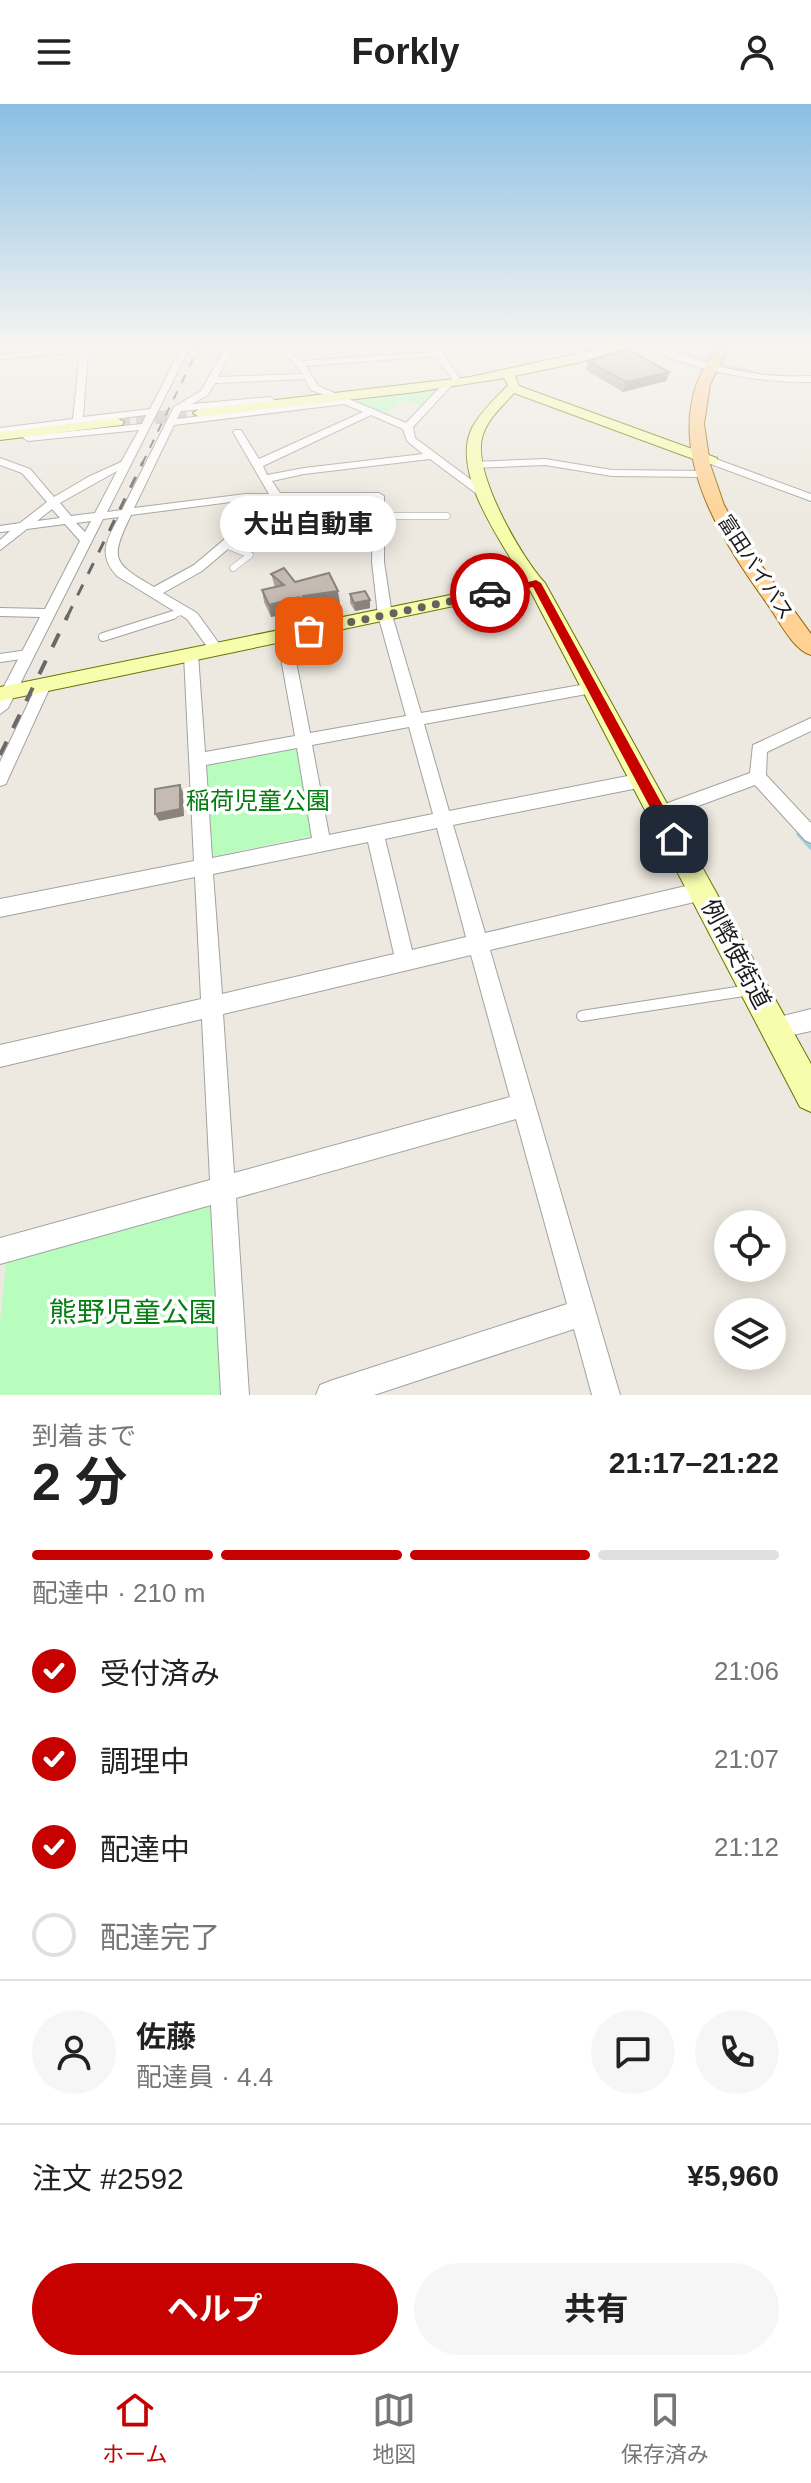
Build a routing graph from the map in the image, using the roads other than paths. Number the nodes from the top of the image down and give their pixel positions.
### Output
1 (79, 405) edge
2 (156, 405) edge
3 (184, 405) edge
4 (226, 405) edge
5 (264, 405) edge
6 (281, 405) edge
7 (353, 405) edge
8 (431, 405) edge
9 (493, 405) edge
10 (566, 405) edge
11 (698, 405) edge
12 (177, 409) junction
13 (153, 411) junction
14 (370, 412) junction
15 (199, 413) tunnel mouth
16 (78, 421) junction
17 (117, 422) tunnel mouth
18 (170, 423) junction
19 (146, 426) junction
20 (408, 427) junction
21 (238, 432) dead end
22 (0, 436) edge
23 (429, 456) junction
24 (0, 461) edge
25 (126, 464) junction
26 (258, 464) junction
27 (706, 464) junction
28 (474, 465) junction
29 (265, 479) junction
30 (485, 495) junction
31 (277, 497) junction
32 (811, 498) edge
33 (56, 503) junction
34 (126, 512) junction
35 (100, 515) junction
36 (379, 516) junction
37 (447, 516) dead end
38 (66, 519) junction
39 (24, 524) junction
40 (0, 529) edge
41 (86, 541) junction
42 (225, 545) junction
43 (0, 546) edge
44 (233, 568) dead end
45 (536, 583) junction
46 (154, 593) junction
47 (184, 611) junction
48 (0, 612) edge
49 (49, 613) junction
50 (385, 615) junction
51 (811, 627) edge
52 (284, 636) junction
53 (103, 637) dead end
54 (811, 648) edge
55 (216, 649) junction
56 (28, 654) junction
57 (191, 655) junction
58 (0, 658) edge
59 (44, 685) junction
60 (592, 688) junction
61 (4, 693) edge
62 (415, 721) junction
63 (811, 724) edge
64 (304, 741) junction
65 (196, 760) junction
66 (758, 777) junction
67 (0, 779) edge
68 (643, 780) junction
69 (660, 813) junction
70 (443, 818) junction
71 (374, 832) junction
72 (811, 835) edge
73 (322, 842) junction
74 (203, 867) junction
75 (703, 891) junction
76 (0, 908) edge
77 (478, 943) junction
78 (405, 960) junction
79 (755, 989) junction
80 (210, 1006) junction
81 (582, 1016) dead end
82 (811, 1020) edge
83 (775, 1028) junction
84 (0, 1056) edge
85 (811, 1096) edge
86 (524, 1105) junction
87 (221, 1188) junction
88 (0, 1251) edge
89 (582, 1313) junction
90 (235, 1395) edge
91 (330, 1395) edge
92 (606, 1395) edge

1 - 16 street
2 - 13 street
3 - 12 street
4 - 12 street
5 - 15 street
6 - 18 street
7 - 14 street
8 - 20 street
9 - 28 street, 例幣使街道
10 - 27 street
11 - 27 main road, 富田バイパス
12 - 18 street
13 - 16 street
13 - 19 street
14 - 20 street
14 - 26 street
16 - 22 street
17 - 22 street
18 - 34 street
19 - 22 street
19 - 25 street
20 - 23 street
21 - 26 street
23 - 29 street
23 - 30 street
24 - 33 street
25 - 33 street
25 - 35 street
26 - 29 street
27 - 28 street
27 - 32 street
27 - 51 main road, 富田バイパス
27 - 54 main road, 富田バイパス
28 - 30 street, 例幣使街道
29 - 31 street
30 - 45 street, 例幣使街道
31 - 34 street
31 - 36 street
31 - 42 street
33 - 38 street
33 - 39 street
34 - 35 street
34 - 46 street
35 - 38 street
35 - 41 street
36 - 37 lane
36 - 50 street
38 - 39 street
38 - 41 street
39 - 40 street
39 - 43 street
41 - 49 street
42 - 44 lane
42 - 46 street
45 - 50 street
45 - 60 street, 例幣使街道
46 - 47 street
47 - 53 lane
47 - 55 street
48 - 49 street
49 - 56 street
50 - 52 street
50 - 62 street
52 - 55 street
52 - 64 street
55 - 57 street
56 - 58 lane
56 - 61 street
57 - 59 street
57 - 65 street
59 - 61 street
59 - 67 street
60 - 62 street
60 - 68 street, 例幣使街道
62 - 64 street
62 - 70 street
63 - 66 street
64 - 65 street
64 - 73 street
65 - 74 street
66 - 69 street
66 - 72 street
68 - 69 street, 例幣使街道
68 - 70 street
69 - 75 street, 例幣使街道
70 - 71 street
70 - 77 street
71 - 73 street
71 - 78 street
73 - 74 street
74 - 76 street
74 - 80 street
75 - 77 street
75 - 79 street, 例幣使街道
77 - 78 street
77 - 86 street
78 - 80 street
79 - 81 lane
79 - 83 street, 例幣使街道
80 - 84 street
80 - 87 street
82 - 83 street
83 - 85 street, 例幣使街道
86 - 87 street
86 - 89 street
87 - 88 street
87 - 90 street
89 - 91 street
89 - 92 street

